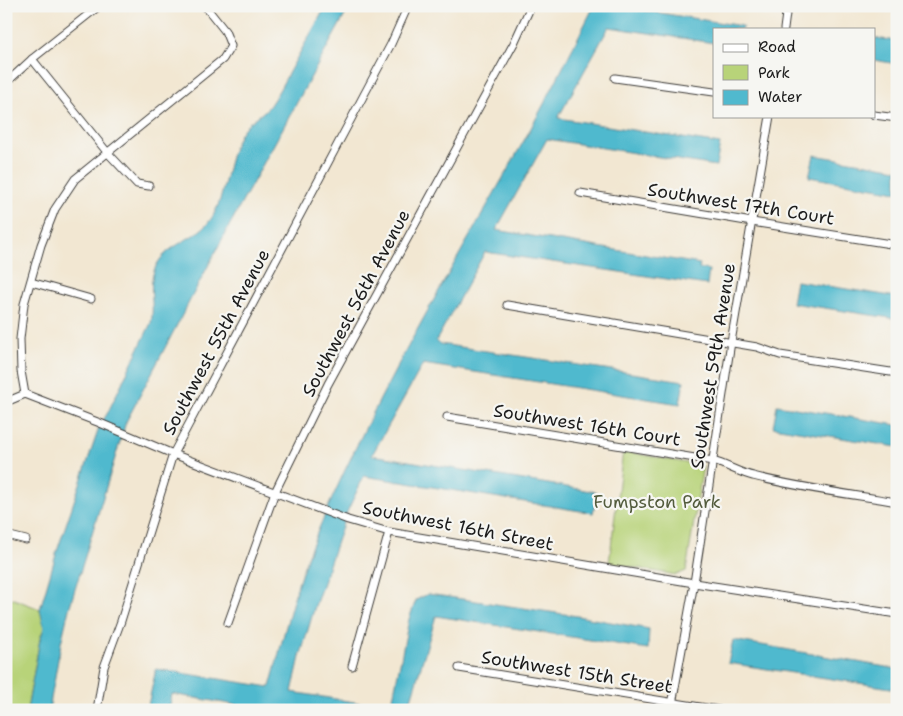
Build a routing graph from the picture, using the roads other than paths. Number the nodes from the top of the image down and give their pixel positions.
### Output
1 (99, 6) edge
2 (205, 6) edge
3 (408, 6) edge
4 (530, 6) edge
5 (787, 6) edge
6 (784, 28) edge
7 (32, 59) junction
8 (615, 78) dead end
9 (6, 84) edge
10 (713, 92) edge
11 (876, 115) edge
12 (770, 118) edge
13 (897, 118) edge
14 (107, 152) junction
15 (149, 186) dead end
16 (580, 193) dead end
17 (752, 222) junction
18 (897, 245) edge
19 (31, 282) junction
20 (91, 299) dead end
21 (507, 305) dead end
22 (731, 342) junction
23 (897, 373) edge
24 (25, 394) junction
25 (6, 402) edge
26 (447, 417) dead end
27 (173, 454) junction
28 (713, 461) junction
29 (276, 492) junction
30 (897, 502) edge
31 (389, 532) junction
32 (6, 535) edge
33 (26, 540) dead end
34 (694, 582) junction
35 (897, 614) edge
36 (228, 623) dead end
37 (352, 666) dead end
38 (459, 668) dead end
39 (672, 702) junction
40 (97, 710) edge
41 (671, 710) edge
42 (719, 710) edge

1 - 7 street
2 - 14 street
3 - 27 street, Southwest 55th Avenue
4 - 29 street, Southwest 56th Avenue
5 - 6 street
7 - 9 street
7 - 14 street
8 - 10 street
11 - 13 street
12 - 17 street, Southwest 59th Avenue
14 - 15 street
14 - 19 street
16 - 17 street, Southwest 17th Court
17 - 18 street, Southwest 17th Court
17 - 22 street, Southwest 59th Avenue
19 - 20 street
19 - 24 street
21 - 22 street
22 - 23 street
22 - 28 street, Southwest 59th Avenue
24 - 25 street
24 - 27 street, Southwest 16th Street
26 - 28 street, Southwest 16th Court
27 - 29 street, Southwest 16th Street
27 - 40 street, Southwest 55th Avenue
28 - 30 street, Southwest 16th Court
28 - 34 street, Southwest 59th Avenue
29 - 31 street, Southwest 16th Street
29 - 36 street, Southwest 56th Avenue
31 - 34 street, Southwest 16th Street
31 - 37 street
32 - 33 street
34 - 35 street, Southwest 16th Street
34 - 39 street, Southwest 59th Avenue
38 - 39 street, Southwest 15th Street
39 - 41 street, Southwest 59th Avenue
39 - 42 street, Southwest 15th Street

